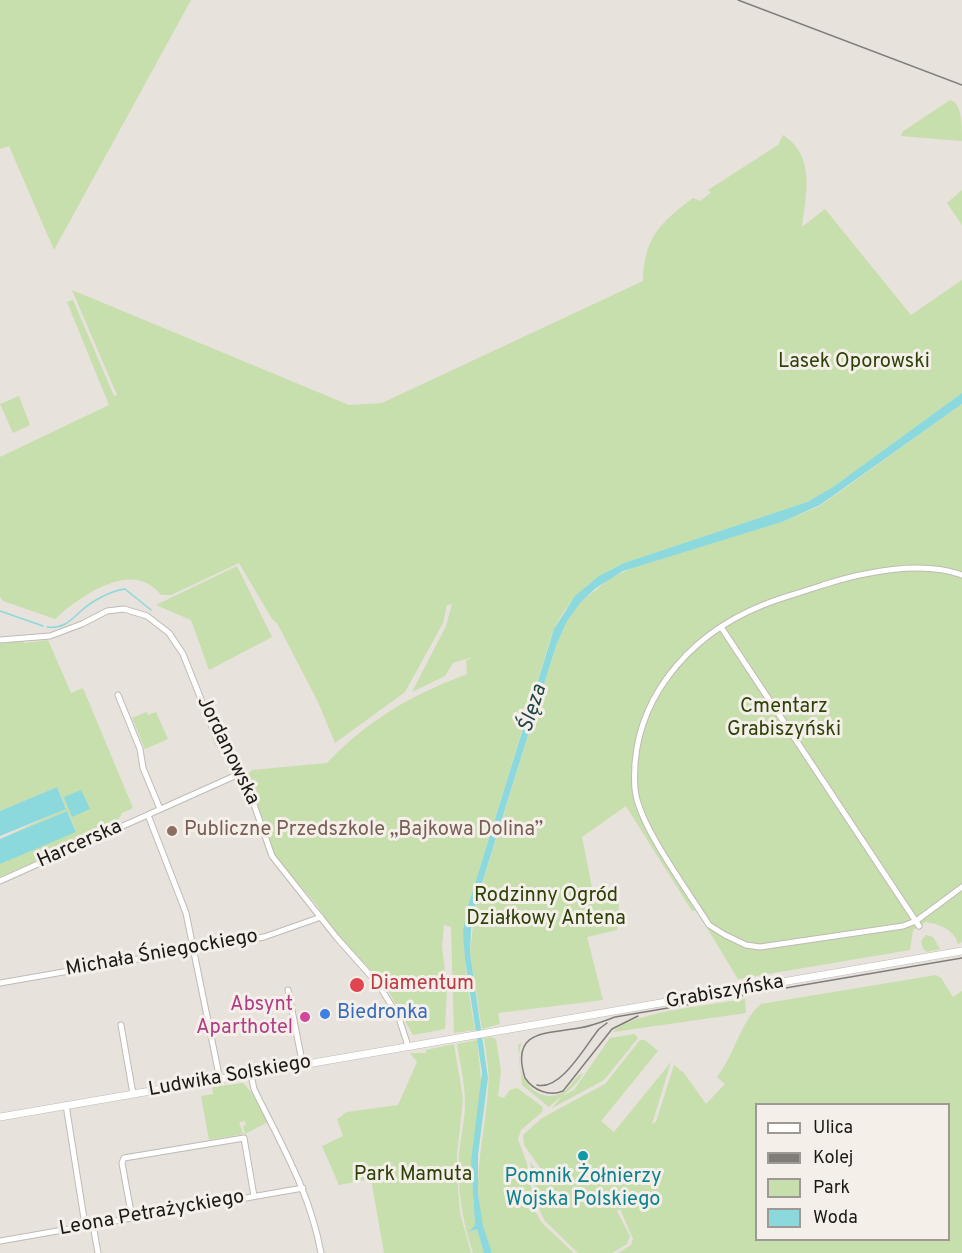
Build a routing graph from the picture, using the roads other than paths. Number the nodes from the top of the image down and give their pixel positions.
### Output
1 (962, 575) edge
2 (721, 627) junction
3 (0, 640) edge
4 (118, 695) dead end
5 (239, 774) junction
6 (160, 809) junction
7 (148, 815) junction
8 (0, 881) edge
9 (962, 887) edge
10 (321, 917) junction
11 (917, 923) junction
12 (195, 949) junction
13 (962, 951) edge
14 (0, 983) edge
15 (288, 990) dead end
16 (121, 1025) dead end
17 (460, 1037) joint
18 (408, 1046) junction
19 (301, 1056) dead end
20 (251, 1075) junction
21 (220, 1080) junction
22 (133, 1094) junction
23 (66, 1106) junction
24 (0, 1117) edge
25 (303, 1188) junction
26 (254, 1196) junction
27 (132, 1218) junction
28 (86, 1225) junction
29 (93, 1225) junction
30 (0, 1241) edge
31 (98, 1253) edge
32 (321, 1253) edge

1 - 2 street
2 - 11 street
2 - 11 street
3 - 5 street, Jordanowska
4 - 6 street
5 - 6 street, Harcerska
5 - 10 street, Jordanowska
6 - 7 street, Harcerska
7 - 8 street, Harcerska
7 - 12 street
9 - 11 street
10 - 12 street, Michała Śniegockiego
10 - 18 street, Jordanowska
12 - 14 street, Michała Śniegockiego
12 - 21 street
13 - 17 main road, Grabiszyńska
15 - 19 street
16 - 22 street
17 - 18 main road, Ludwika Solskiego
18 - 20 main road, Ludwika Solskiego
20 - 21 main road, Ludwika Solskiego
20 - 25 street
21 - 22 main road, Ludwika Solskiego
22 - 23 main road, Ludwika Solskiego
23 - 24 main road, Ludwika Solskiego
23 - 28 street
25 - 26 street, Leona Petrażyckiego
25 - 32 street
26 - 27 street, Leona Petrażyckiego
26 - 27 street
27 - 29 street, Leona Petrażyckiego
28 - 29 street, Leona Petrażyckiego
28 - 30 street, Leona Petrażyckiego
29 - 31 street

